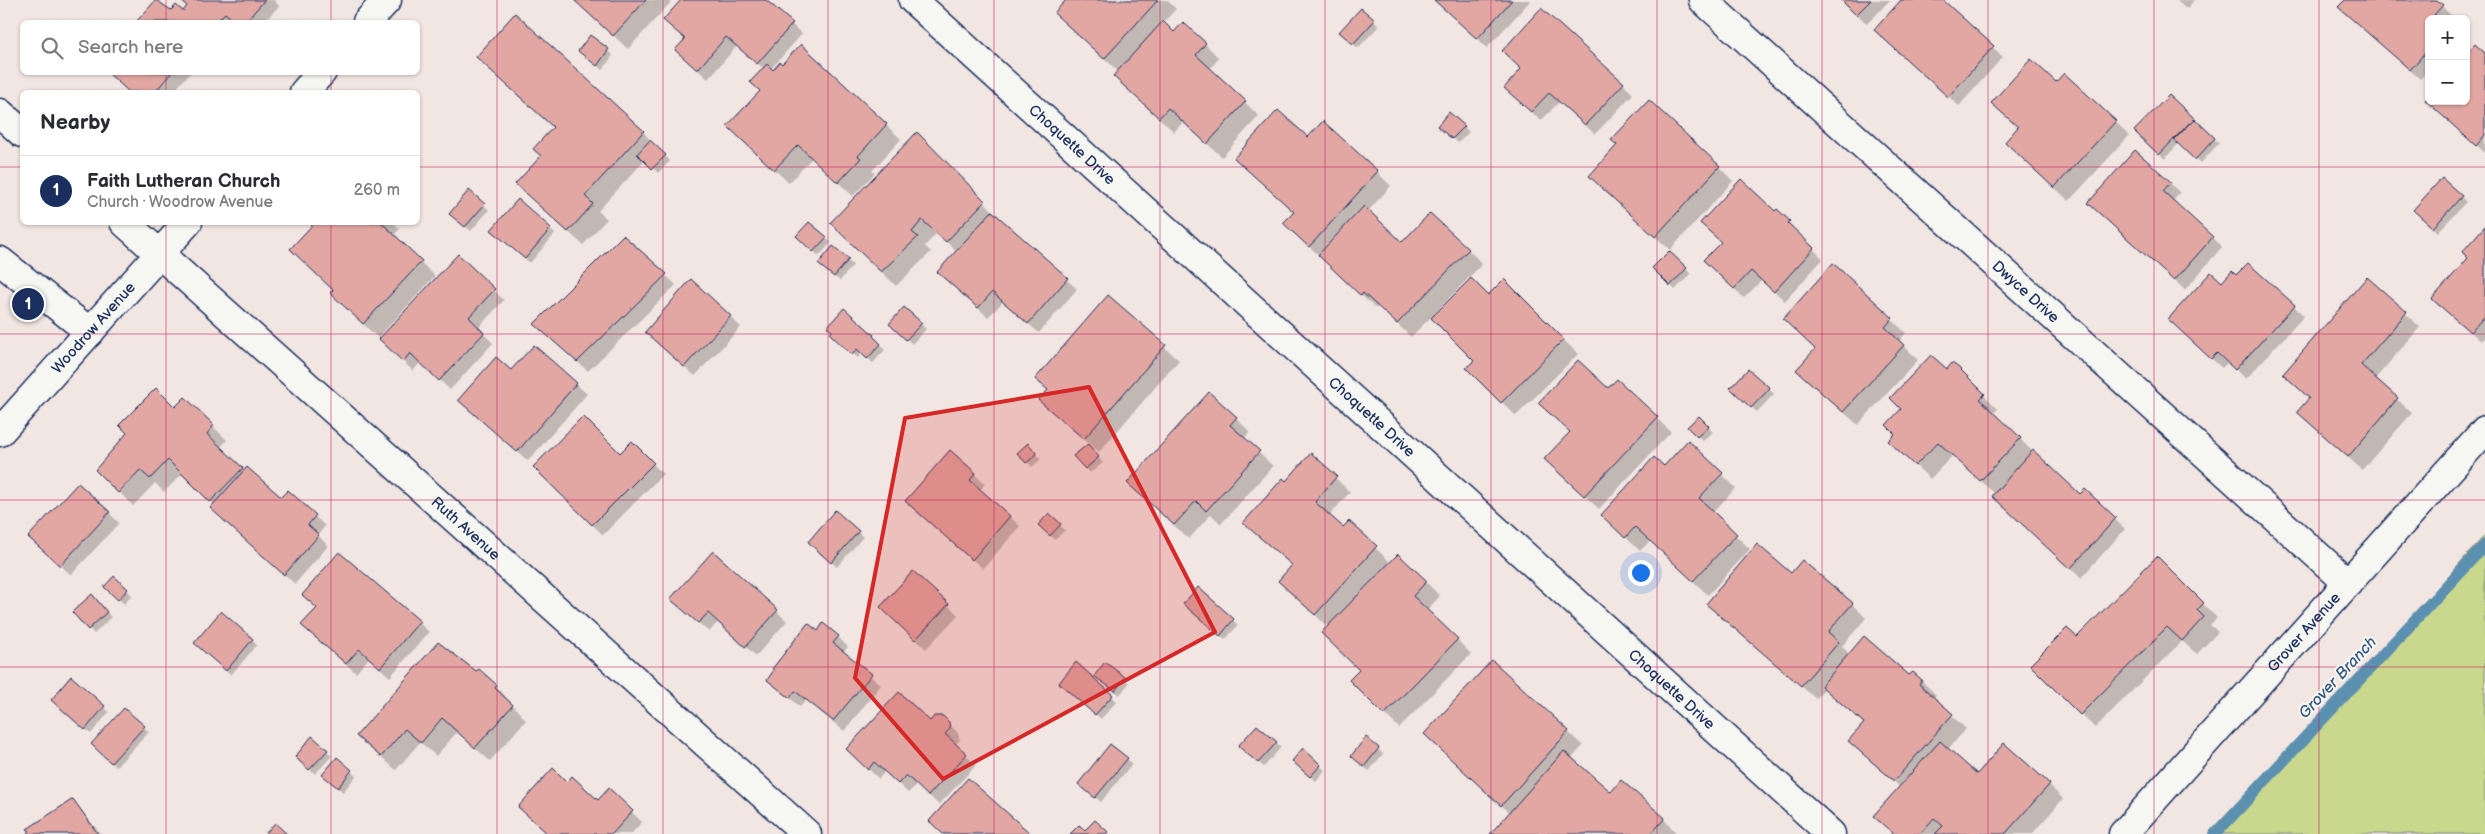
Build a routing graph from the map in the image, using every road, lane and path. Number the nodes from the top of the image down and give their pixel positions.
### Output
1 (387, 0) edge
2 (913, 0) edge
3 (1703, 0) edge
4 (369, 20) edge
5 (319, 75) edge
6 (306, 90) edge
7 (0, 113) edge
8 (20, 131) edge
9 (127, 225) edge
10 (185, 225) edge
11 (159, 254) junction
12 (0, 261) edge
13 (90, 332) junction
14 (2485, 430) edge
15 (0, 432) edge
16 (2348, 583) junction
17 (807, 834) edge
18 (1831, 834) edge
19 (2123, 834) edge

1 - 4 street
2 - 18 street, Choquette Drive
3 - 16 street, Dwyce Drive
5 - 6 street
7 - 8 street
9 - 11 street, Ruth Avenue
10 - 11 street, Woodrow Avenue
11 - 13 street, Woodrow Avenue
11 - 17 street, Ruth Avenue
12 - 13 street
13 - 15 street, Woodrow Avenue
14 - 16 street, Grover Avenue
16 - 19 street, Grover Avenue

